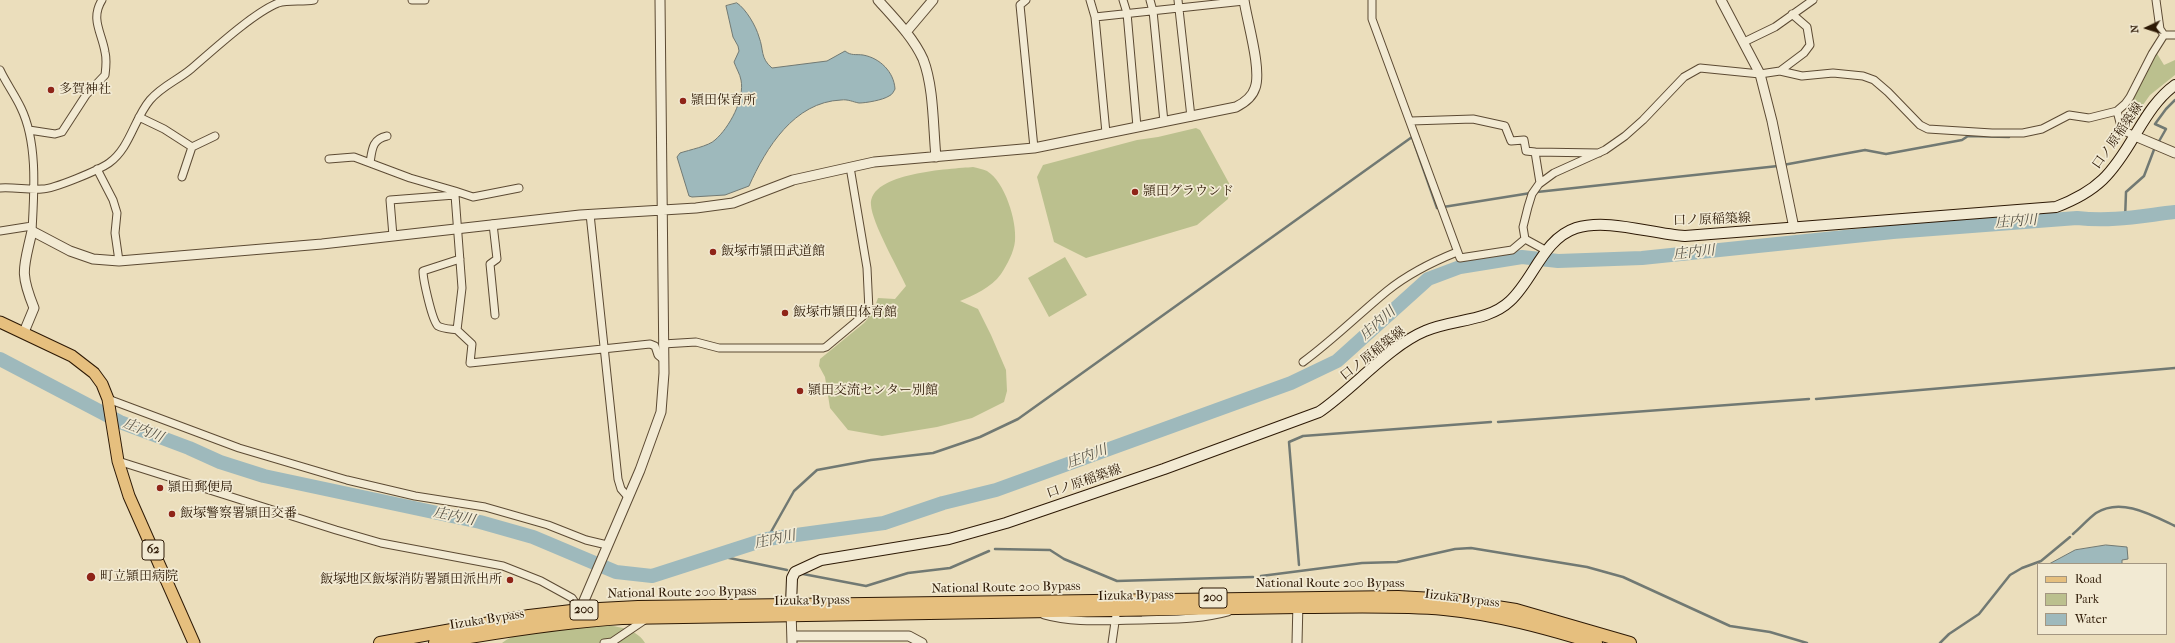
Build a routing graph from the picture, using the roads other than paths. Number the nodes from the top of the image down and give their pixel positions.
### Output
1 (102, 0) edge
2 (314, 0) edge
3 (412, 0) edge
4 (424, 0) edge
5 (660, 0) edge
6 (878, 0) edge
7 (933, 0) edge
8 (1090, 0) edge
9 (1122, 0) edge
10 (1150, 0) edge
11 (1178, 0) edge
12 (1244, 0) edge
13 (1372, 0) edge
14 (1721, 0) edge
15 (1813, 0) edge
16 (2156, 0) edge
17 (1021, 2) edge
18 (1203, 3) edge
19 (1180, 8) junction
20 (1153, 11) junction
21 (1127, 13) junction
22 (1792, 14) junction
23 (1095, 17) junction
24 (906, 32) junction
25 (2164, 35) junction
26 (2175, 35) edge
27 (1744, 42) junction
28 (0, 70) edge
29 (1780, 71) junction
30 (1760, 74) junction
31 (2175, 85) edge
32 (2117, 111) junction
33 (1191, 116) junction
34 (139, 117) junction
35 (1411, 121) junction
36 (1164, 122) junction
37 (1137, 127) junction
38 (29, 130) junction
39 (1106, 133) junction
40 (215, 136) dead end
41 (387, 136) dead end
42 (2134, 136) junction
43 (192, 147) junction
44 (1034, 148) junction
45 (1535, 152) junction
46 (1599, 153) junction
47 (2175, 153) edge
48 (936, 158) junction
49 (329, 159) dead end
50 (370, 163) junction
51 (850, 167) junction
52 (97, 169) junction
53 (182, 177) dead end
54 (1540, 183) junction
55 (0, 188) edge
56 (520, 188) dead end
57 (34, 189) junction
58 (455, 193) junction
59 (662, 209) junction
60 (590, 214) junction
61 (493, 224) junction
62 (32, 228) junction
63 (457, 228) junction
64 (1794, 228) junction
65 (0, 231) edge
66 (393, 236) junction
67 (1525, 239) junction
68 (1457, 252) junction
69 (1546, 252) junction
70 (460, 259) junction
71 (119, 261) junction
72 (495, 315) dead end
73 (0, 322) edge
74 (457, 330) junction
75 (24, 332) junction
76 (663, 344) junction
77 (604, 350) junction
78 (664, 360) junction
79 (1303, 362) dead end
80 (108, 399) junction
81 (118, 458) junction
82 (628, 497) junction
83 (607, 546) junction
84 (1298, 602) junction
85 (791, 610) junction
86 (580, 615) junction
87 (1116, 615) junction
88 (647, 617) junction
89 (836, 639) edge
90 (792, 640) edge
91 (918, 641) edge
92 (194, 643) edge
93 (380, 643) edge
94 (435, 643) edge
95 (604, 643) edge
96 (1112, 643) edge
97 (1297, 643) edge
98 (1596, 643) edge
99 (1630, 643) edge

1 - 38 street
2 - 34 street
3 - 4 street
5 - 59 street
6 - 24 street
7 - 24 street
8 - 23 street
9 - 21 street
10 - 20 street
11 - 19 street
12 - 18 street
12 - 33 street
13 - 35 street
14 - 27 street
15 - 22 street
16 - 25 street
17 - 44 street
18 - 19 street
19 - 20 street
19 - 33 street
20 - 21 street
20 - 36 street
21 - 23 street
21 - 37 street
22 - 27 street
22 - 29 street
23 - 39 street
24 - 48 street
25 - 26 street
25 - 32 street
27 - 30 street
28 - 38 street
29 - 30 street
29 - 32 street
30 - 46 street
30 - 64 street
31 - 42 main road, 口ノ原稲築線
32 - 42 street
33 - 36 street
34 - 43 street
34 - 52 street
35 - 45 street
35 - 68 street
36 - 37 street
37 - 39 street
38 - 57 street
39 - 44 street
40 - 43 street
41 - 50 street
42 - 47 street
42 - 64 main road, 口ノ原稲築線
43 - 53 street
44 - 48 street
45 - 46 street
45 - 54 street
46 - 54 street
48 - 51 street
49 - 50 street
50 - 58 street
51 - 59 street
51 - 76 street
52 - 57 street
52 - 71 street
54 - 67 street
55 - 57 street
56 - 58 street
57 - 62 street
58 - 63 street
58 - 66 street
59 - 60 street
59 - 76 street
60 - 61 street
60 - 77 street
61 - 63 street
61 - 72 street
62 - 65 street
62 - 71 street
62 - 75 street
63 - 66 street
63 - 70 street
64 - 69 main road, 口ノ原稲築線
66 - 71 street
67 - 68 street
67 - 69 street
68 - 79 street
69 - 85 main road, 口ノ原稲築線
70 - 74 street
70 - 74 street
73 - 75 main road, 62
74 - 77 street
75 - 80 main road, 62
76 - 78 street
77 - 78 street
77 - 82 street
78 - 82 street
80 - 81 main road, 62
80 - 83 street
81 - 86 street
81 - 92 main road, 62
82 - 83 street
83 - 86 street
84 - 85 highway, National Route 200 Bypass / 200
84 - 87 highway, Iizuka Bypass / 200
84 - 97 street
84 - 98 highway, Iizuka Bypass / 200
84 - 99 highway, National Route 200 Bypass / 200
85 - 86 highway, National Route 200 Bypass / 200
85 - 87 highway, Iizuka Bypass / 200
85 - 88 highway, Iizuka Bypass / 200
85 - 90 street
86 - 88 highway, Iizuka Bypass / 200
86 - 93 highway, National Route 200 Bypass / 200
86 - 94 highway, Iizuka Bypass / 200
87 - 96 street
88 - 95 street
89 - 90 street
89 - 91 street

